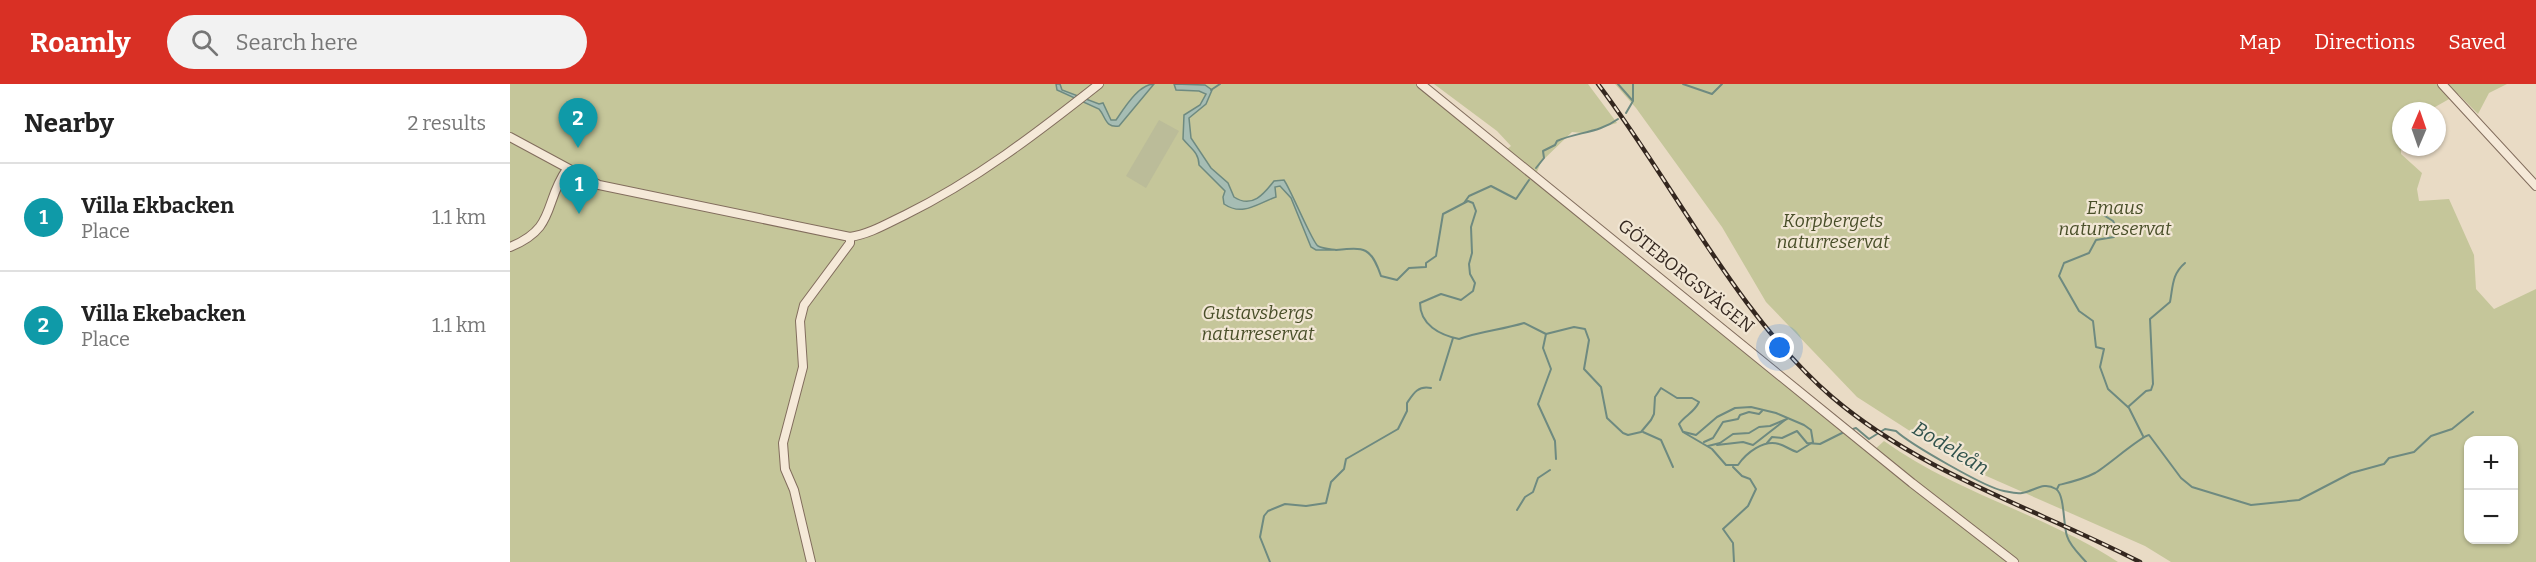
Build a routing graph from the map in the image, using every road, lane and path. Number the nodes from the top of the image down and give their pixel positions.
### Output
1 (1099, 84) edge
2 (1421, 84) edge
3 (2442, 84) edge
4 (510, 137) edge
5 (567, 169) junction
6 (2536, 186) edge
7 (850, 237) junction
8 (510, 247) edge
9 (811, 562) edge
10 (2014, 562) edge

1 - 7 street
2 - 10 street, GÖTEBORGSVÄGEN
3 - 6 street
4 - 5 street
5 - 7 street
5 - 8 street
7 - 9 street

